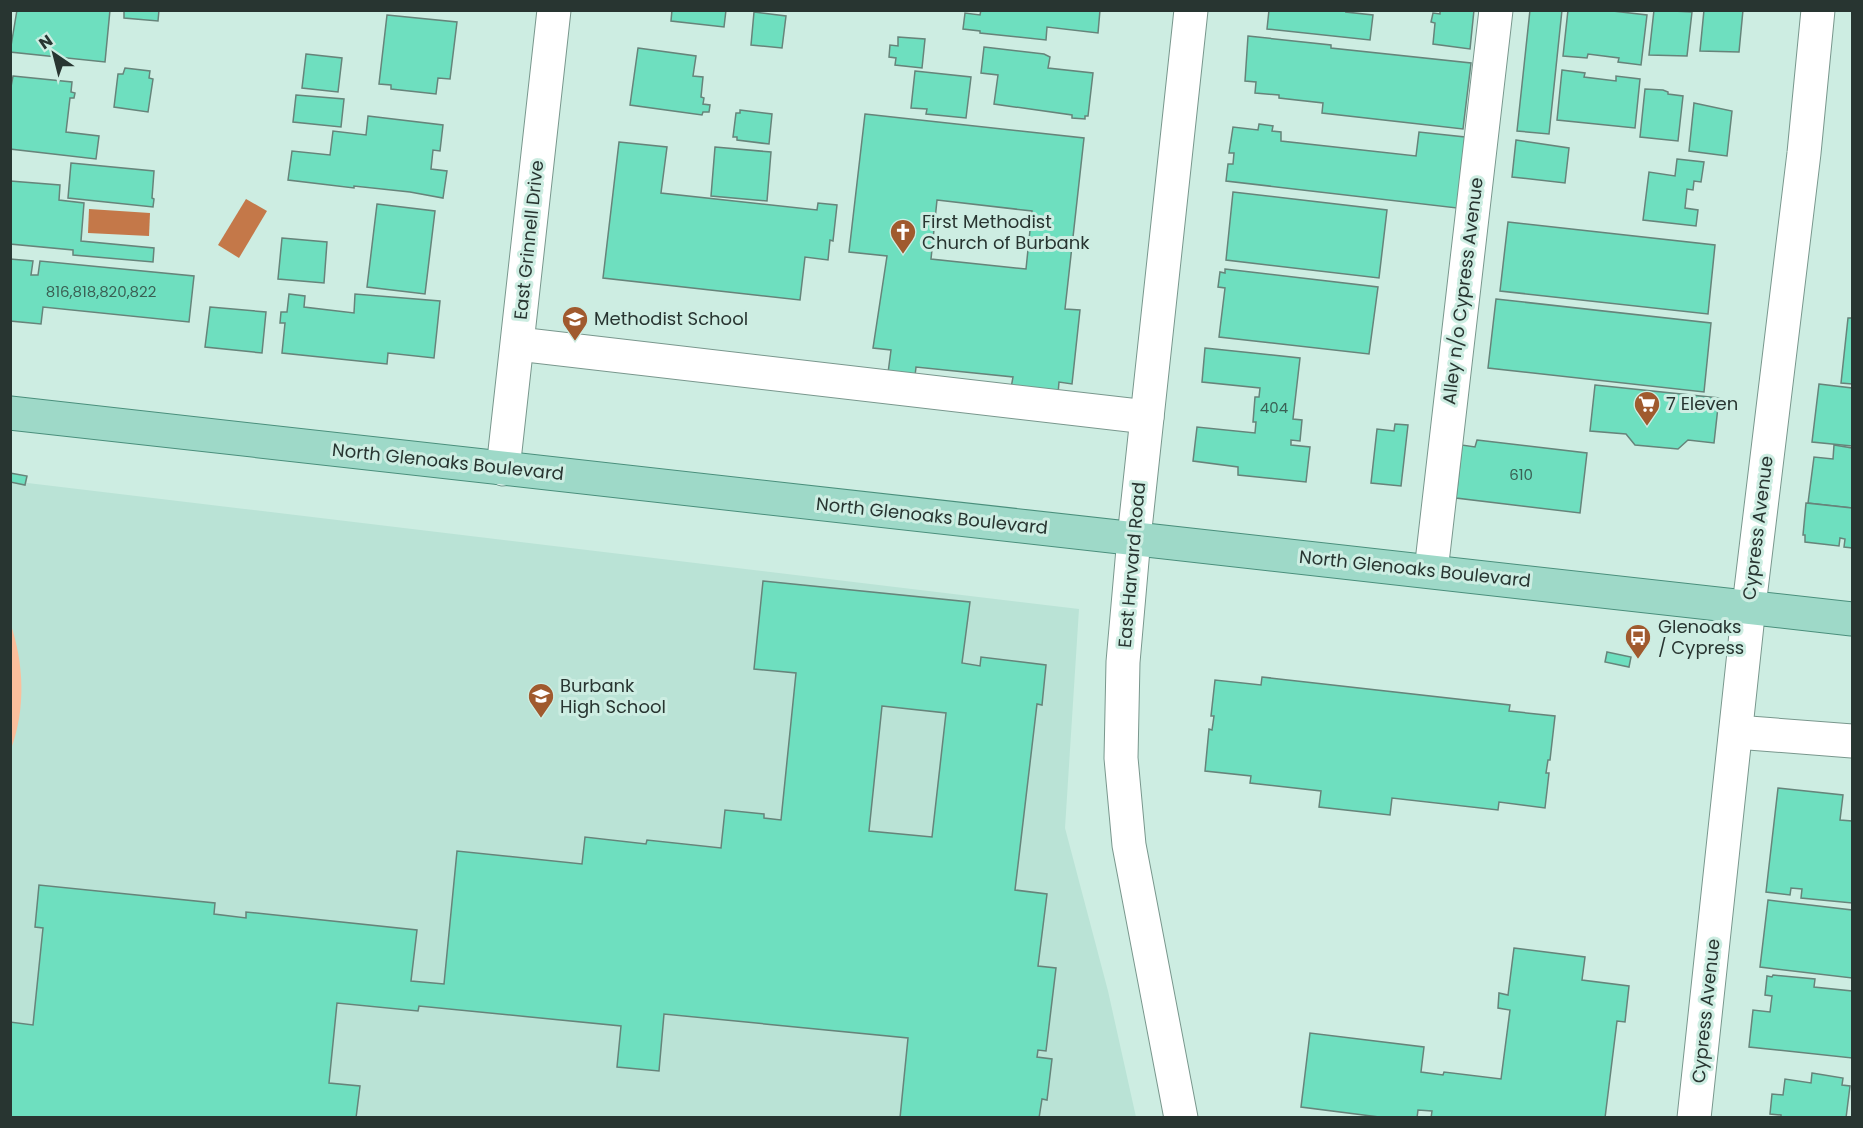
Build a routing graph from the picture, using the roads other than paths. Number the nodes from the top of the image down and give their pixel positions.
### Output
1 (554, 10) edge
2 (1191, 10) edge
3 (1496, 10) edge
4 (1818, 10) edge
5 (518, 344) junction
6 (10, 413) edge
7 (1147, 417) junction
8 (503, 468) junction
9 (1134, 538) junction
10 (1431, 571) junction
11 (1749, 606) junction
12 (1852, 619) edge
13 (1736, 732) junction
14 (1852, 741) edge
15 (1181, 1118) edge
16 (1694, 1118) edge

1 - 5 street, East Grinnell Drive
2 - 7 street, East Harvard Road
3 - 10 street, Alley n/o Cypress Avenue
4 - 11 street, Cypress Avenue
5 - 7 street
5 - 8 street, East Grinnell Drive
6 - 8 main road, North Glenoaks Boulevard
7 - 9 street, East Harvard Road
8 - 9 main road, North Glenoaks Boulevard
9 - 10 main road, North Glenoaks Boulevard
9 - 15 street, East Harvard Road
10 - 11 main road, North Glenoaks Boulevard
11 - 12 main road, North Glenoaks Boulevard
11 - 13 street, Cypress Avenue
13 - 14 street
13 - 16 street, Cypress Avenue

